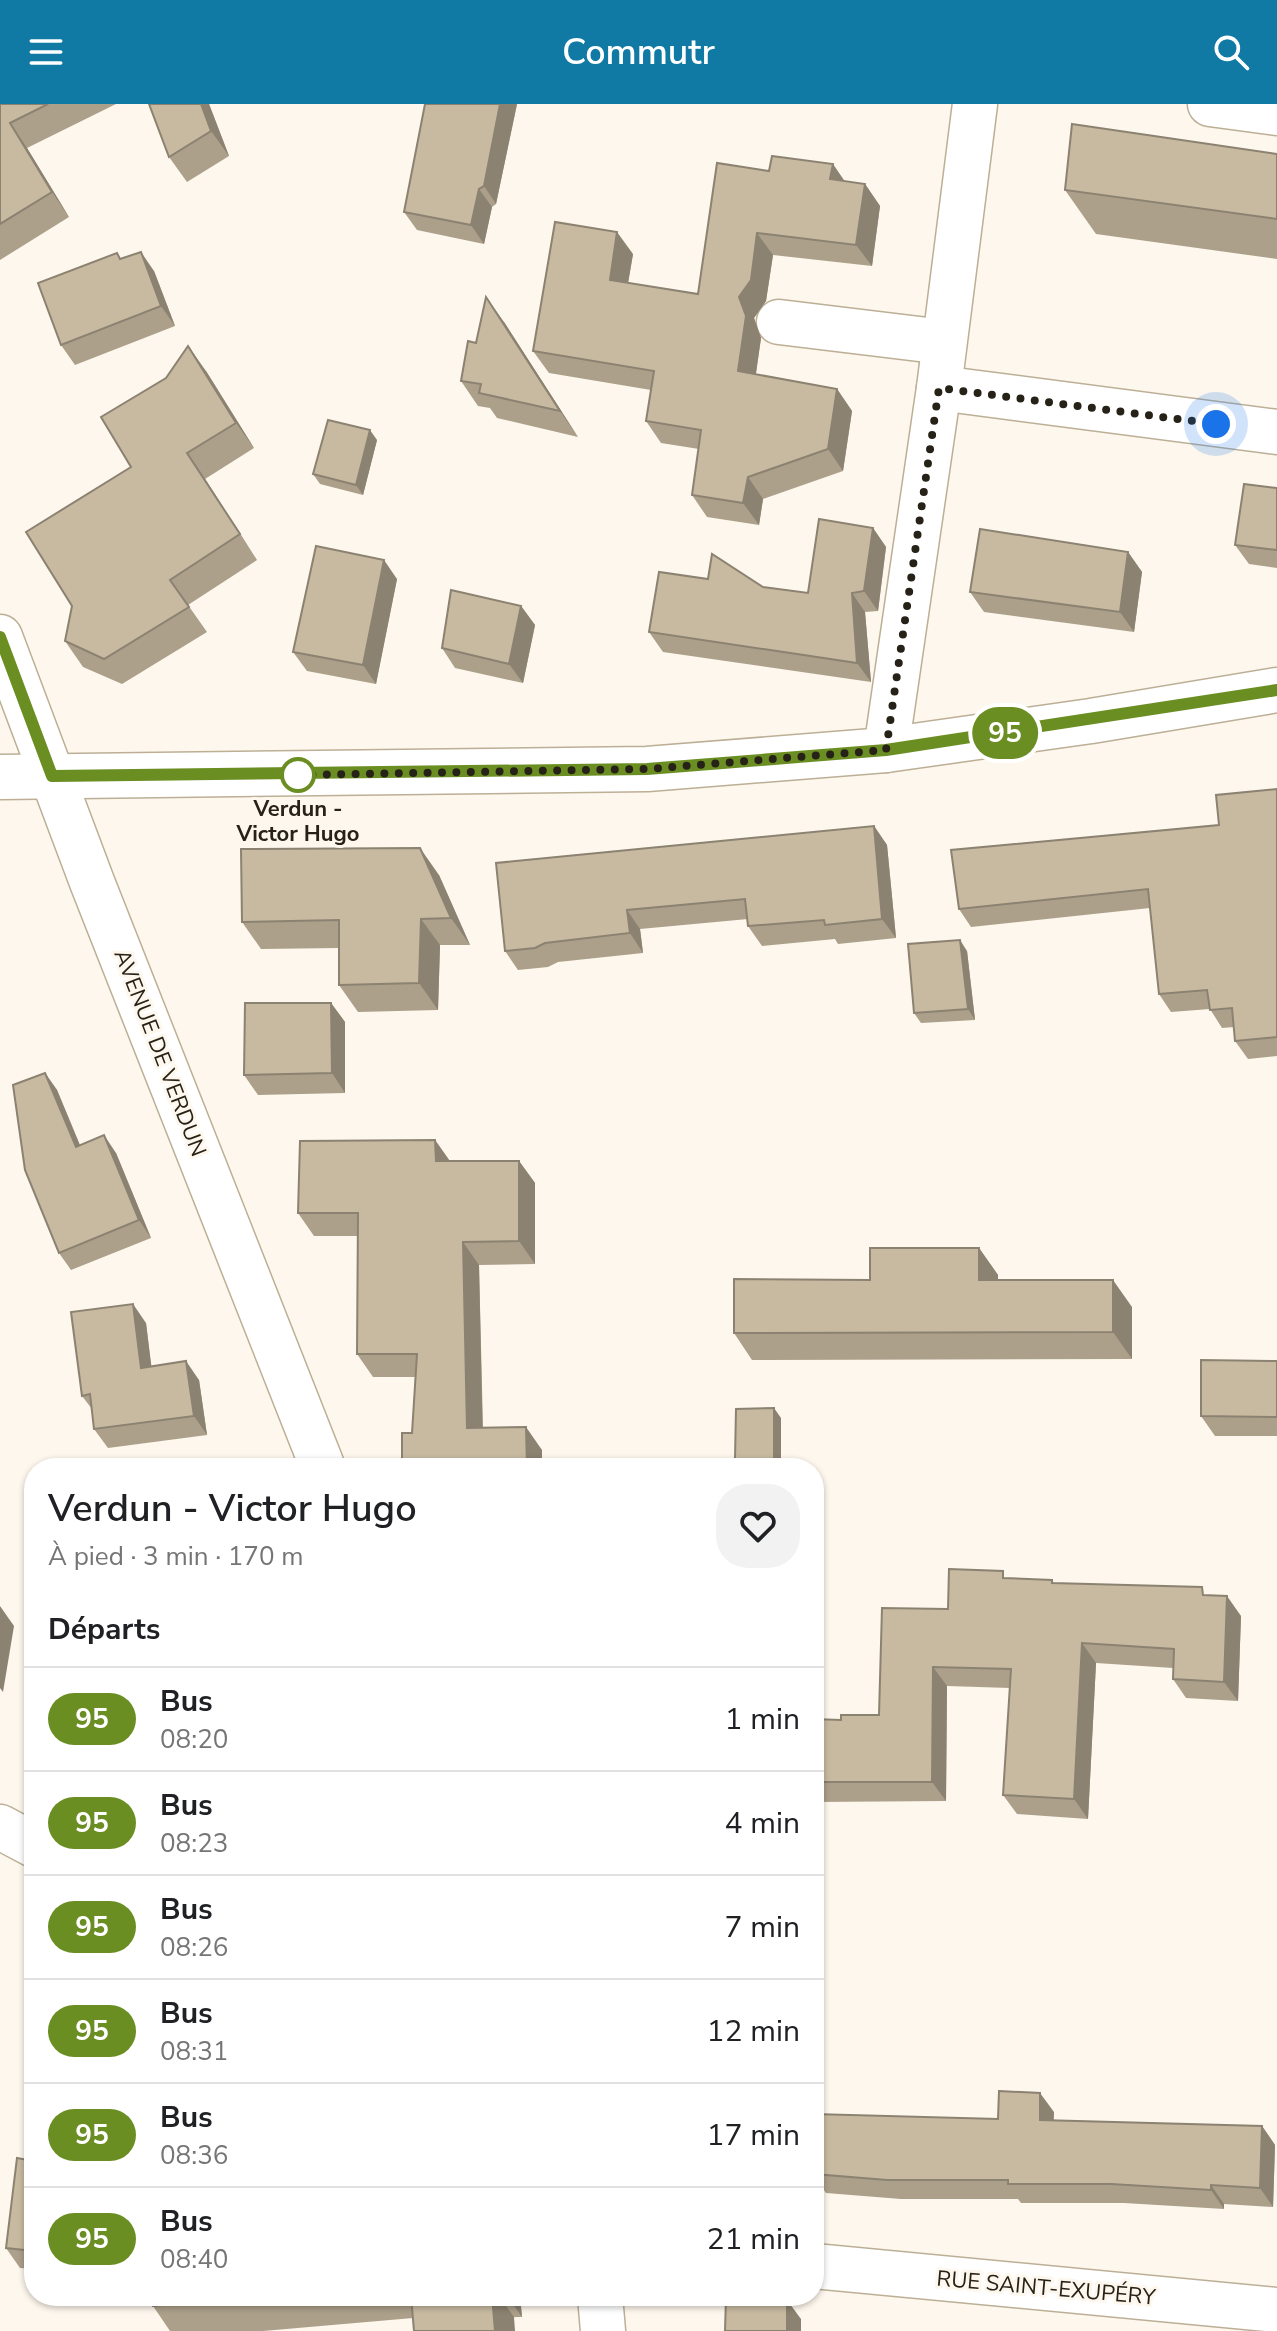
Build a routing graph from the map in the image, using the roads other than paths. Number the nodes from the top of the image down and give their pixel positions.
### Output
1 (975, 104) edge
2 (1210, 104) edge
3 (1277, 113) edge
4 (779, 322) dead end
5 (944, 342) junction
6 (939, 388) junction
7 (1277, 432) edge
8 (0, 637) edge
9 (1277, 690) edge
10 (886, 750) junction
11 (52, 776) junction
12 (0, 777) edge
13 (319, 1458) edge
14 (0, 1827) edge
15 (24, 1840) edge
16 (824, 2267) edge
17 (601, 2306) edge
18 (1277, 2310) edge
19 (603, 2331) edge

1 - 5 street
2 - 3 street
4 - 5 street
5 - 6 street
6 - 7 street
6 - 10 street
8 - 11 street, AVENUE DE VERDUN
9 - 10 street
10 - 11 street
11 - 12 street
11 - 13 street, AVENUE DE VERDUN
14 - 15 street
16 - 18 street, RUE SAINT-EXUPÉRY
17 - 19 street

